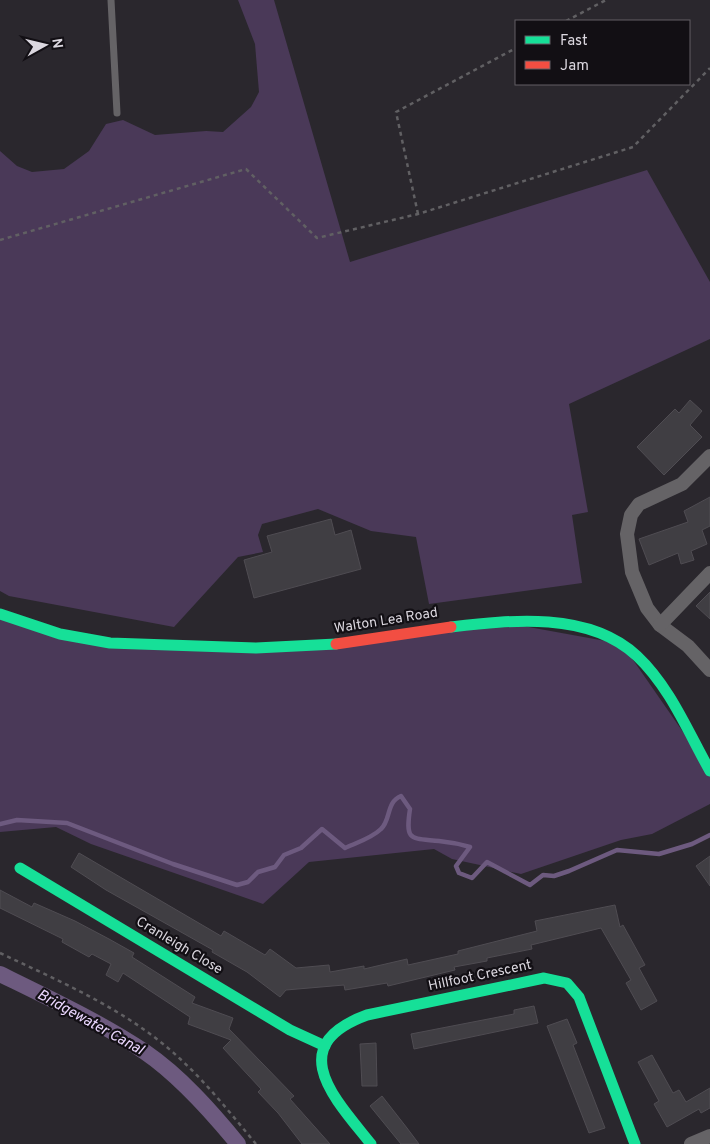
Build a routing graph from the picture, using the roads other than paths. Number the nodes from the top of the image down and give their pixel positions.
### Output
1 (111, 0) edge
2 (117, 113) dead end
3 (710, 456) edge
4 (710, 573) edge
5 (0, 614) edge
6 (660, 625) junction
7 (710, 670) edge
8 (709, 766) edge
9 (20, 868) dead end
10 (326, 1046) junction
11 (710, 1136) edge
12 (371, 1144) edge
13 (635, 1144) edge
14 (691, 1144) edge

1 - 2 lane
3 - 6 street
4 - 6 street
5 - 8 street, Walton Lea Road
6 - 7 street
9 - 10 street, Cranleigh Close
10 - 12 street
10 - 13 street, Hillfoot Crescent
11 - 14 street

